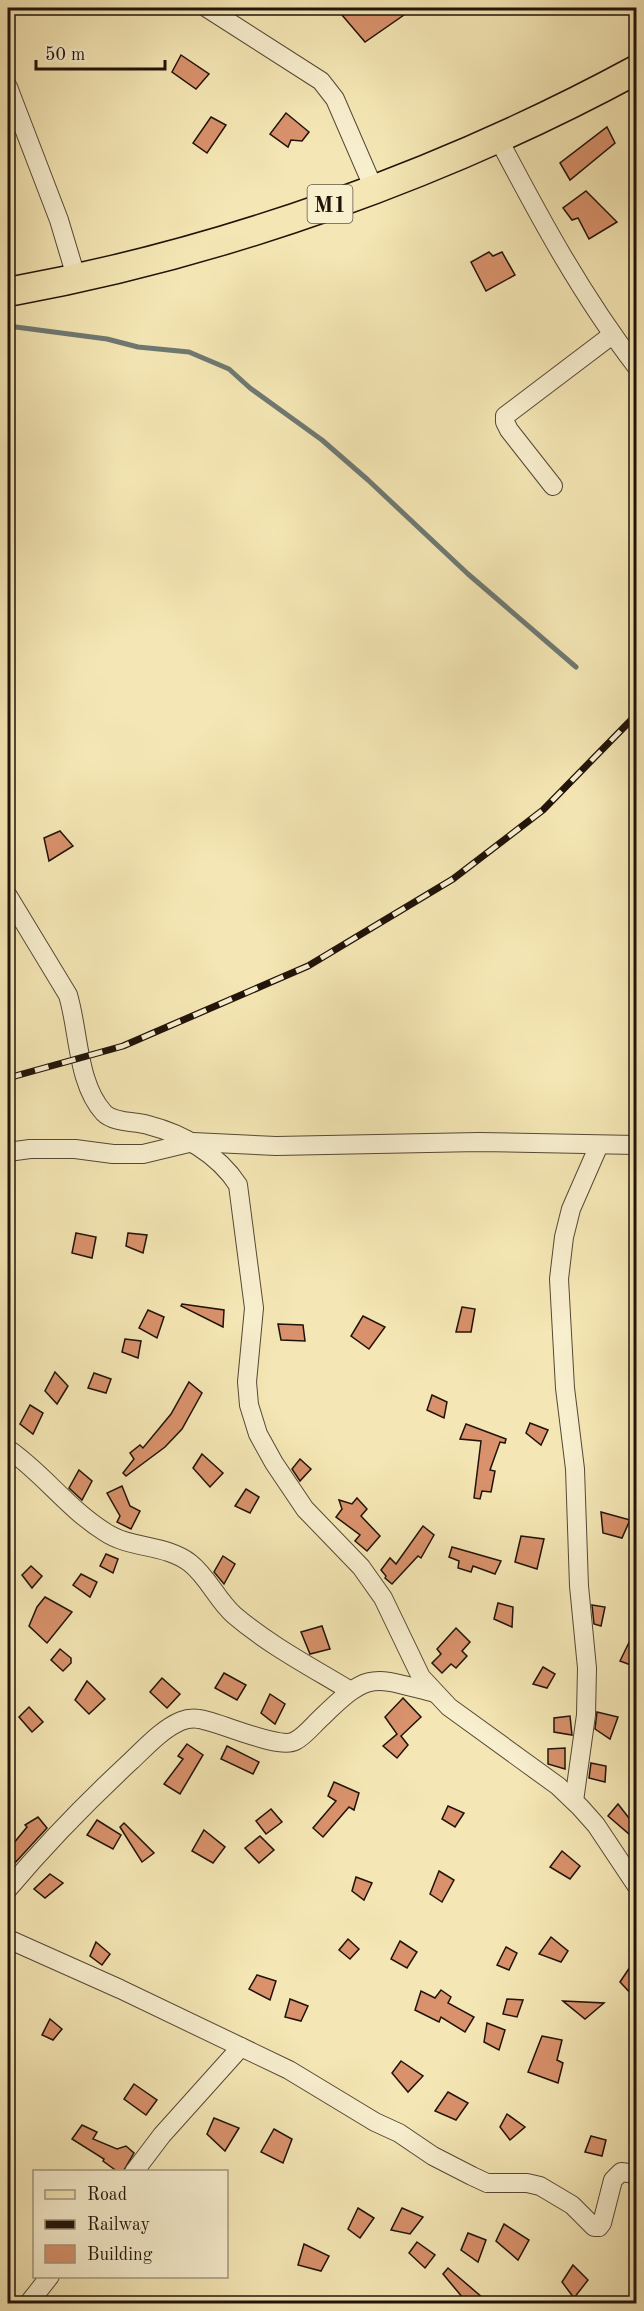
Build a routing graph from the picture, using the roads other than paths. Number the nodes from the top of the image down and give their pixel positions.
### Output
1 (207, 8) edge
2 (636, 70) edge
3 (8, 87) edge
4 (499, 140) junction
5 (374, 189) junction
6 (77, 280) junction
7 (8, 292) edge
8 (612, 335) junction
9 (636, 366) edge
10 (553, 486) dead end
11 (8, 896) edge
12 (193, 1142) junction
13 (599, 1145) junction
14 (636, 1145) edge
15 (8, 1152) edge
16 (8, 1449) edge
17 (349, 1690) junction
18 (435, 1693) junction
19 (574, 1801) junction
20 (636, 1885) edge
21 (8, 1888) edge
22 (8, 1939) edge
23 (241, 2047) junction
24 (136, 2170) edge
25 (636, 2174) edge
26 (49, 2278) edge
27 (28, 2304) edge

1 - 5 street
2 - 4 main road, M1
3 - 6 street
4 - 5 main road, M1
4 - 8 street
5 - 6 main road, M1
6 - 7 main road, M1
8 - 9 street
8 - 10 street
11 - 12 street
12 - 13 street
12 - 15 street
12 - 18 street
13 - 14 street
13 - 19 street
16 - 17 street
17 - 18 street
17 - 21 street
18 - 19 street
19 - 20 street
22 - 23 street
23 - 24 street
23 - 25 street
26 - 27 street

